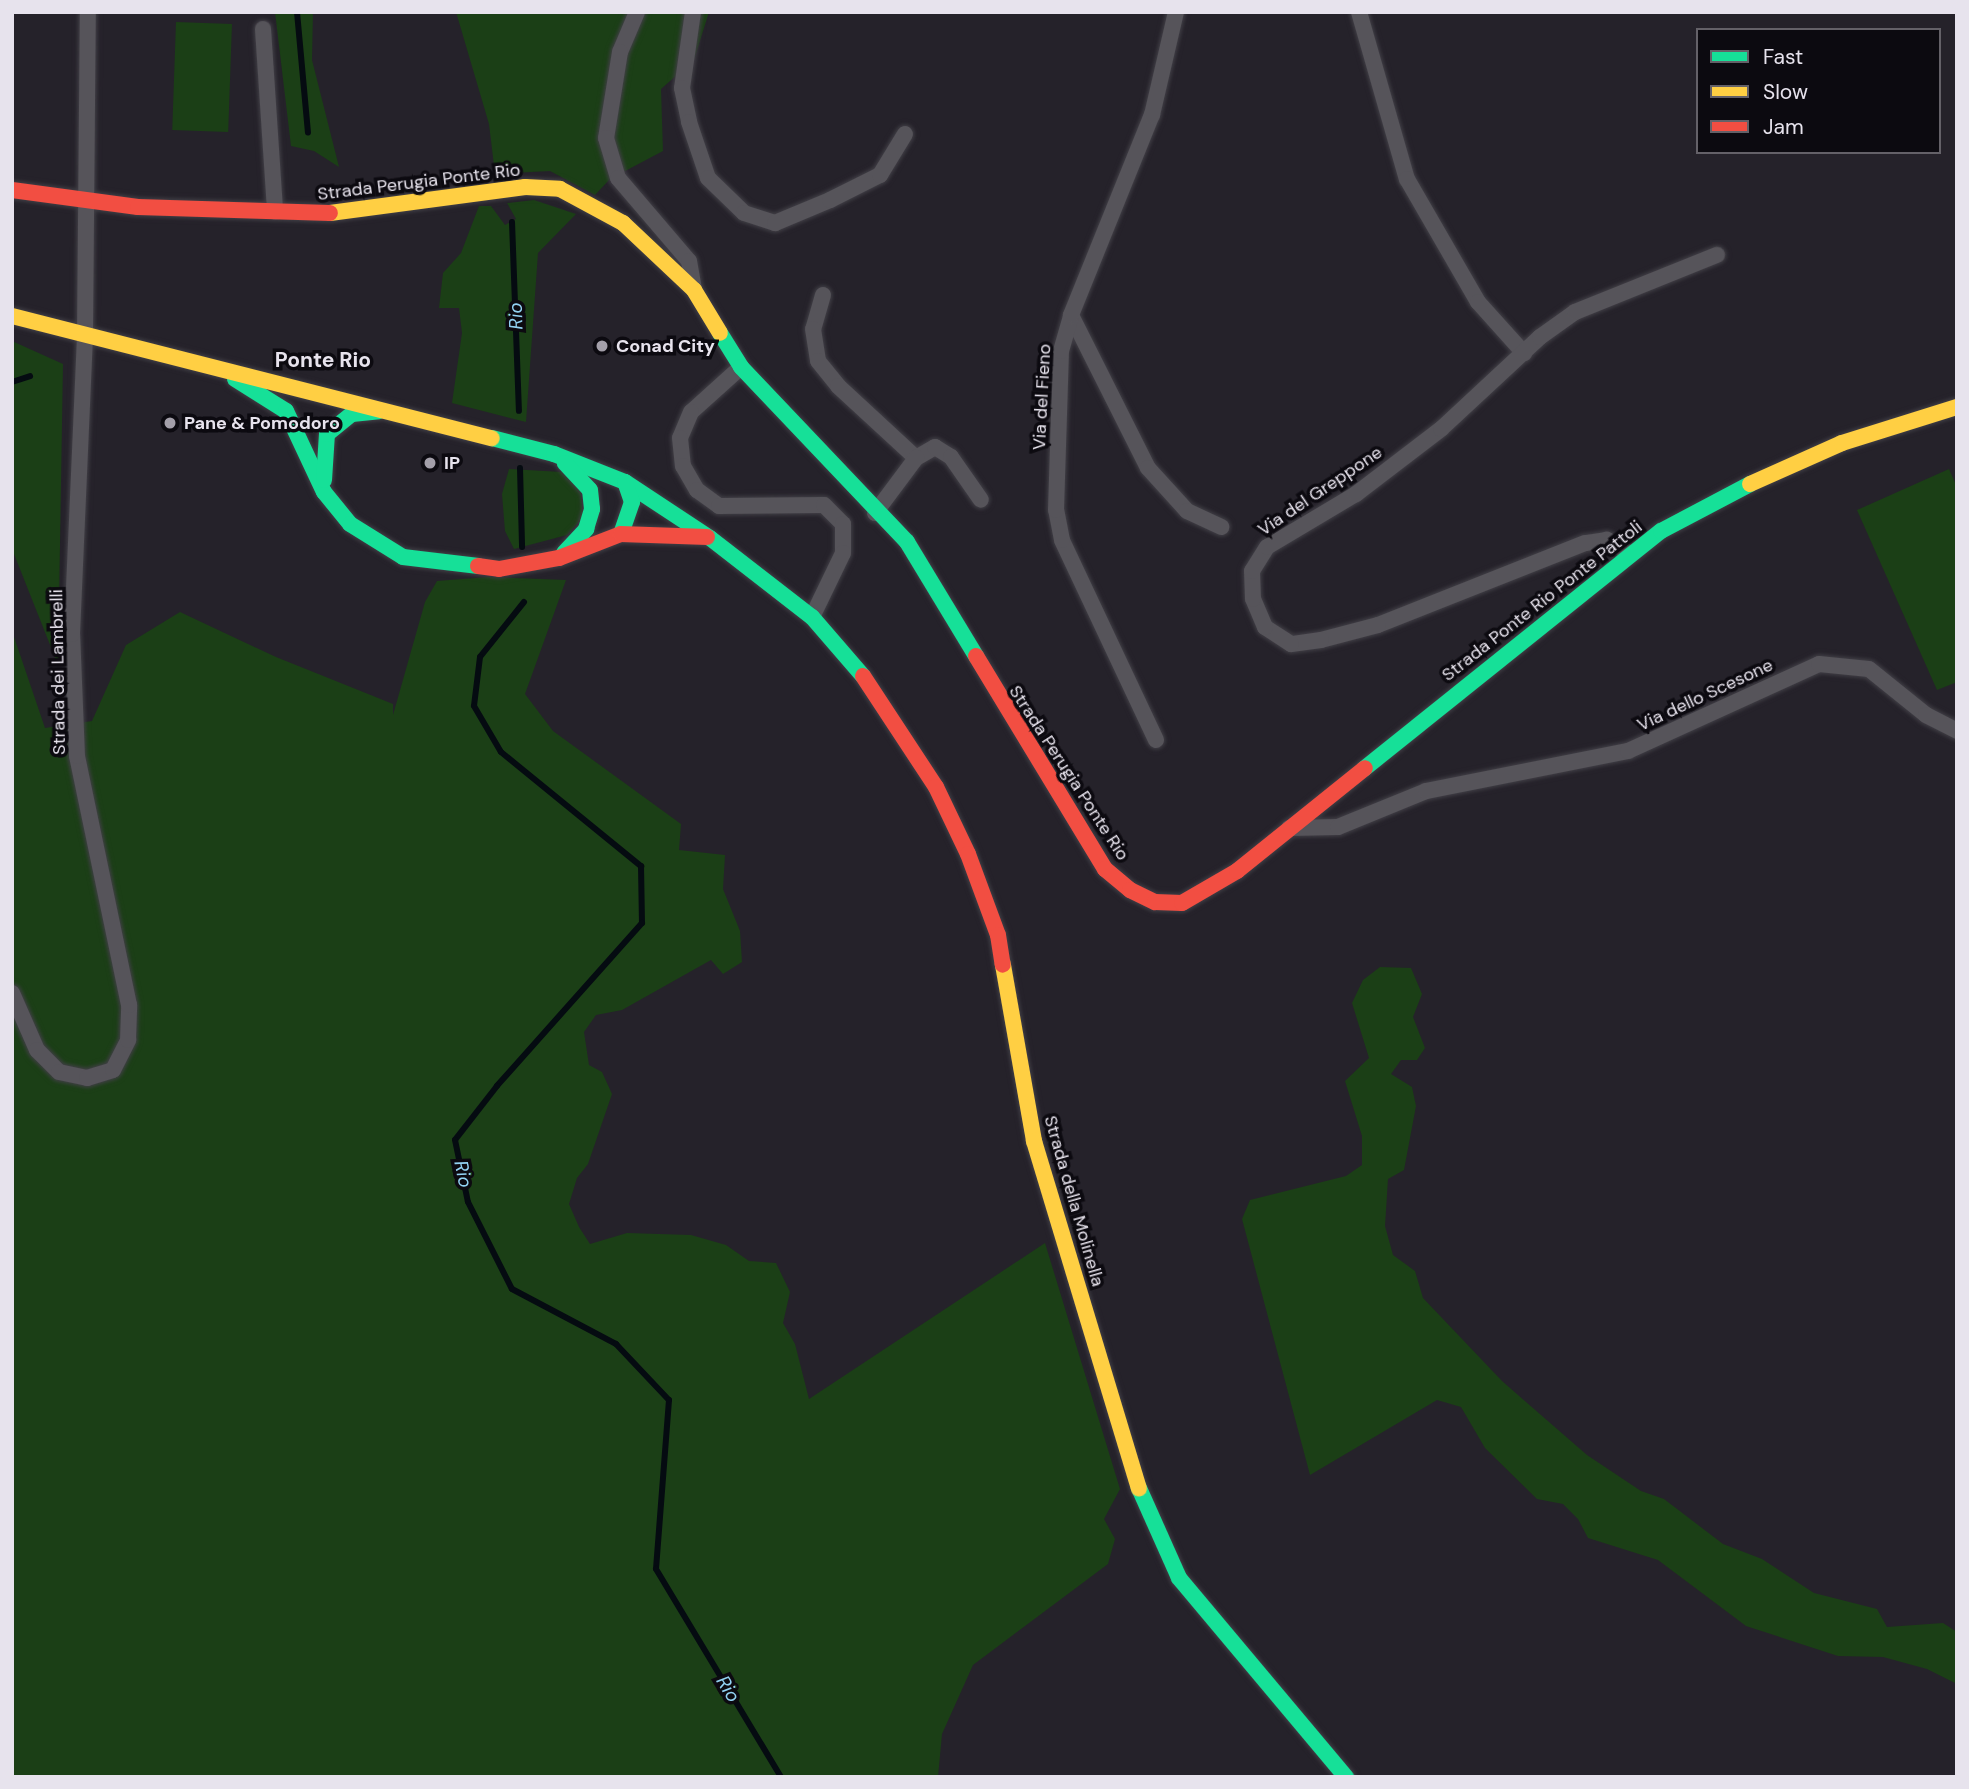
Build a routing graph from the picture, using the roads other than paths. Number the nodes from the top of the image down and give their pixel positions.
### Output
1 (88, 12) edge
2 (637, 12) edge
3 (693, 12) edge
4 (1176, 12) edge
5 (1359, 12) edge
6 (263, 29) dead end
7 (905, 134) dead end
8 (12, 190) edge
9 (85, 198) junction
10 (275, 212) junction
11 (1717, 255) dead end
12 (694, 290) junction
13 (823, 295) dead end
14 (1071, 315) junction
15 (12, 316) edge
16 (85, 335) junction
17 (1524, 353) junction
18 (194, 359) junction
19 (741, 367) junction
20 (1957, 407) edge
21 (389, 409) junction
22 (554, 454) junction
23 (916, 458) junction
24 (625, 482) junction
25 (324, 492) junction
26 (981, 500) dead end
27 (875, 513) junction
28 (1221, 527) dead end
29 (621, 534) junction
30 (710, 538) junction
31 (1629, 553) junction
32 (559, 558) junction
33 (812, 617) junction
34 (1957, 731) edge
35 (1156, 740) dead end
36 (1327, 797) joint
37 (1289, 828) junction
38 (12, 993) edge
39 (1346, 1777) edge

1 - 9 street, Strada dei Lambrelli
2 - 12 street
3 - 7 street
4 - 14 street, Via del Fieno
5 - 17 street
6 - 10 street
8 - 9 main road, Strada Perugia Ponte Rio
9 - 10 main road, Strada Perugia Ponte Rio
9 - 16 street, Strada dei Lambrelli
10 - 12 main road, Strada Perugia Ponte Rio
11 - 17 street, Via del Greppone
12 - 19 main road, Strada Perugia Ponte Rio
13 - 23 street
14 - 28 street
14 - 35 street, Via del Fieno
15 - 16 main road
16 - 18 main road
16 - 38 street, Strada dei Lambrelli
17 - 31 street, Via del Greppone
18 - 21 main road
18 - 25 main road
19 - 27 main road, Strada Perugia Ponte Rio
19 - 33 street
20 - 31 main road, Strada Ponte Rio Ponte Pattoli
21 - 22 main road
21 - 25 main road
22 - 24 main road
22 - 32 main road
23 - 26 street
23 - 27 street
24 - 29 main road
24 - 30 main road
25 - 32 main road
27 - 37 main road, Strada Perugia Ponte Rio
29 - 30 main road
29 - 32 main road
30 - 33 main road, Strada della Molinella
31 - 36 main road, Strada Ponte Rio Ponte Pattoli
33 - 39 main road, Strada della Molinella
34 - 37 street, Via dello Scesone
36 - 37 main road, Strada Perugia Ponte Rio

